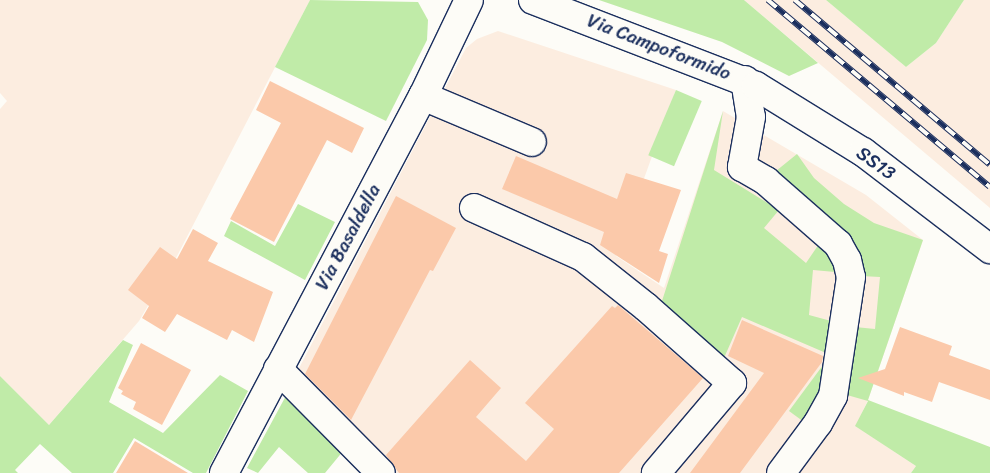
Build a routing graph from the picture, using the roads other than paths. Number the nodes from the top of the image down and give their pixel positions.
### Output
1 (469, 0) edge
2 (533, 0) edge
3 (750, 83) junction
4 (423, 96) junction
5 (532, 142) dead end
6 (474, 208) dead end
7 (990, 249) edge
8 (278, 369) junction
9 (224, 473) edge
10 (381, 473) edge
11 (656, 473) edge
12 (781, 473) edge

1 - 4 street, Via Basaldella
2 - 3 street, Via Campoformido / SS13
3 - 7 street, SS13 / SS13
3 - 12 street
4 - 5 street
4 - 8 street, Via Basaldella
6 - 11 street
8 - 9 street, Via Basaldella
8 - 10 street

